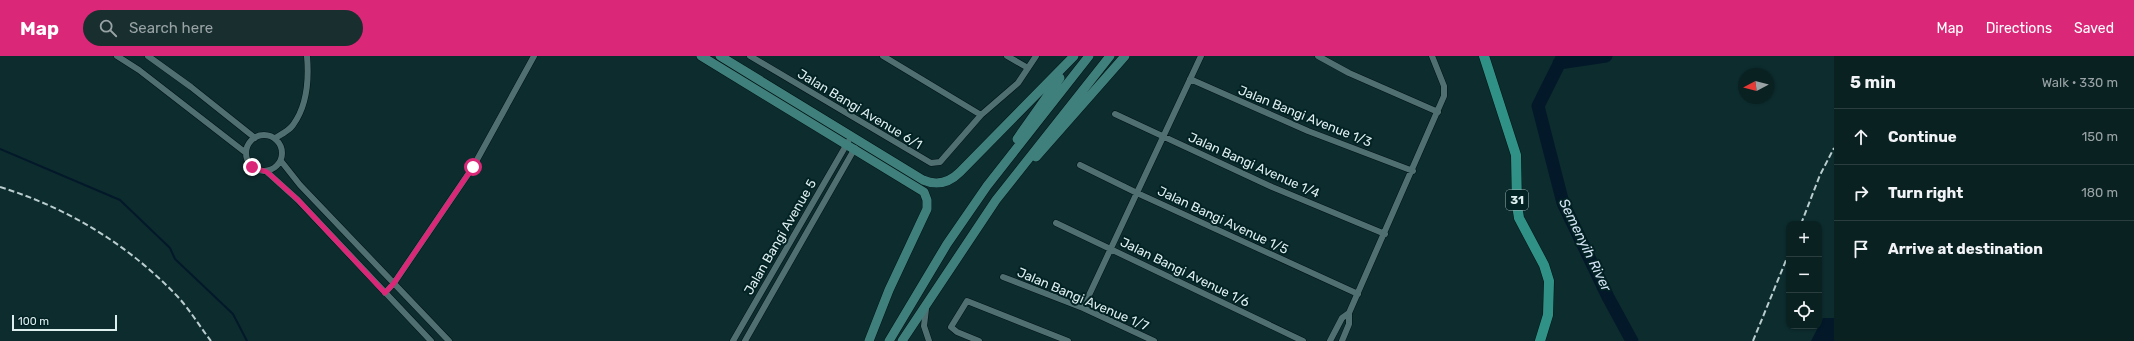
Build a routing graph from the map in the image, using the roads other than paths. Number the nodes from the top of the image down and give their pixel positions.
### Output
1 (117, 56) edge
2 (148, 56) edge
3 (307, 56) edge
4 (534, 56) edge
5 (701, 56) edge
6 (720, 56) edge
7 (750, 56) edge
8 (883, 56) edge
9 (1007, 56) edge
10 (1036, 56) edge
11 (1074, 56) edge
12 (1089, 56) edge
13 (1110, 56) edge
14 (1125, 56) edge
15 (1201, 56) edge
16 (1318, 56) edge
17 (1432, 56) edge
18 (1484, 56) edge
19 (1028, 68) junction
20 (1190, 79) junction
21 (1438, 112) junction
22 (1115, 114) dead end
23 (981, 115) junction
24 (1163, 137) junction
25 (255, 138) junction
26 (275, 138) junction
27 (853, 143) junction
28 (246, 153) junction
29 (281, 161) junction
30 (1080, 165) dead end
31 (1413, 171) junction
32 (267, 172) junction
33 (986, 186) junction
34 (1137, 193) junction
35 (996, 200) junction
36 (1056, 223) dead end
37 (1385, 234) junction
38 (1111, 249) junction
39 (1003, 277) dead end
40 (394, 283) junction
41 (385, 293) junction
42 (1358, 294) junction
43 (929, 302) junction
44 (1083, 308) junction
45 (1350, 313) junction
46 (431, 341) edge
47 (449, 341) edge
48 (733, 341) edge
49 (745, 341) edge
50 (869, 341) edge
51 (888, 341) edge
52 (902, 341) edge
53 (929, 341) edge
54 (979, 341) edge
55 (1068, 341) edge
56 (1154, 341) edge
57 (1303, 341) edge
58 (1330, 341) edge
59 (1342, 341) edge
60 (1540, 341) edge

1 - 28 street
2 - 25 street
3 - 26 street
4 - 40 street
5 - 27 main road
6 - 27 main road
7 - 23 street, Jalan Bangi Avenue 6/1
8 - 23 street
9 - 19 street
10 - 19 street
11 - 27 main road
11 - 33 main road
12 - 33 main road
13 - 35 main road
14 - 35 main road
15 - 20 street
16 - 21 street
17 - 21 street
18 - 60 main road, 31
19 - 23 street
20 - 24 street
20 - 31 street, Jalan Bangi Avenue 1/3
21 - 31 street
22 - 24 street, Jalan Bangi Avenue 1/4
24 - 34 street
24 - 37 street, Jalan Bangi Avenue 1/4
25 - 26 street
25 - 28 street
26 - 29 street
27 - 48 street, Jalan Bangi Avenue 5
27 - 49 street, Jalan Bangi Avenue 5
27 - 50 main road
28 - 32 street
29 - 32 street
29 - 40 street
30 - 34 street, Jalan Bangi Avenue 1/5
31 - 37 street
32 - 41 street
33 - 51 main road
34 - 38 street
34 - 42 street, Jalan Bangi Avenue 1/5
35 - 43 main road
36 - 38 street, Jalan Bangi Avenue 1/6
37 - 42 street
38 - 44 street
38 - 57 street, Jalan Bangi Avenue 1/6
39 - 44 street, Jalan Bangi Avenue 1/7
40 - 41 street
40 - 47 street
41 - 46 street
42 - 45 street
43 - 52 main road
43 - 53 street
44 - 56 street, Jalan Bangi Avenue 1/7
45 - 58 street
45 - 59 street
54 - 55 street

